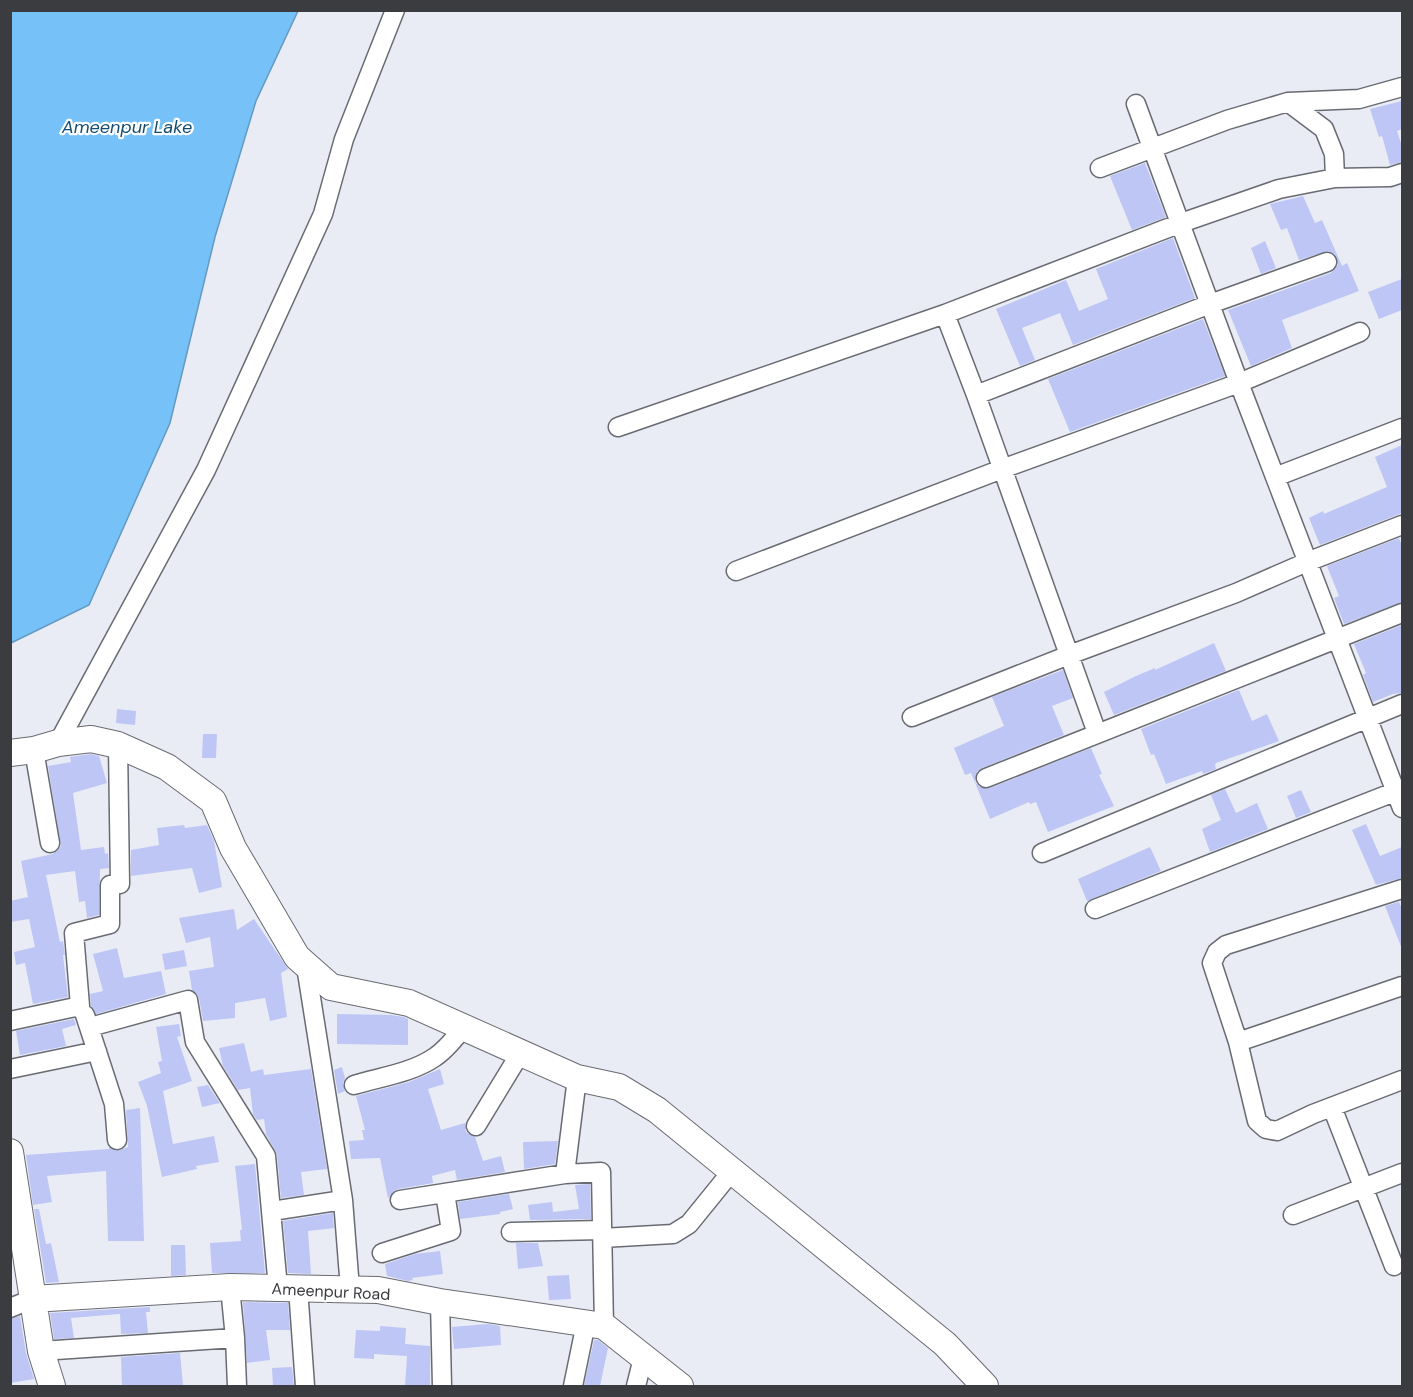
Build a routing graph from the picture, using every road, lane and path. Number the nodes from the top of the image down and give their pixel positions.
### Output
1 (395, 10) edge
2 (1402, 87) edge
3 (1287, 102) junction
4 (1136, 104) dead end
5 (1152, 148) junction
6 (1100, 168) dead end
7 (1402, 173) edge
8 (1335, 178) junction
9 (1181, 224) junction
10 (1327, 262) dead end
11 (1210, 304) junction
12 (945, 314) junction
13 (1360, 332) dead end
14 (1239, 383) junction
15 (976, 395) junction
16 (618, 427) dead end
17 (1402, 428) edge
18 (1002, 469) junction
19 (1275, 477) junction
20 (1402, 525) edge
21 (1307, 562) junction
22 (736, 570) dead end
23 (1402, 613) edge
24 (1337, 639) junction
25 (1069, 656) junction
26 (1402, 705) edge
27 (912, 717) dead end
28 (1367, 718) junction
29 (1097, 733) junction
30 (118, 745) junction
31 (34, 749) edge
32 (986, 778) dead end
33 (1400, 796) edge
34 (50, 843) dead end
35 (1042, 853) dead end
36 (1402, 889) edge
37 (1095, 909) dead end
38 (306, 966) junction
39 (1402, 986) edge
40 (80, 1006) junction
41 (10, 1021) edge
42 (90, 1027) junction
43 (464, 1027) junction
44 (1238, 1042) junction
45 (98, 1051) junction
46 (521, 1052) junction
47 (10, 1069) edge
48 (578, 1078) junction
49 (1402, 1080) edge
50 (354, 1085) dead end
51 (1332, 1107) junction
52 (476, 1126) dead end
53 (117, 1140) dead end
54 (10, 1152) edge
55 (11, 1158) edge
56 (732, 1171) junction
57 (1402, 1173) edge
58 (565, 1174) junction
59 (1363, 1188) junction
60 (445, 1193) junction
61 (343, 1200) junction
62 (400, 1200) dead end
63 (272, 1211) junction
64 (1293, 1215) dead end
65 (511, 1232) dead end
66 (602, 1234) junction
67 (382, 1253) dead end
68 (1394, 1266) dead end
69 (230, 1287) junction
70 (288, 1288) junction
71 (350, 1289) junction
72 (440, 1302) junction
73 (21, 1303) edge
74 (595, 1324) junction
75 (235, 1338) junction
76 (41, 1351) junction
77 (643, 1358) junction
78 (52, 1386) edge
79 (237, 1386) edge
80 (305, 1386) edge
81 (442, 1386) edge
82 (573, 1386) edge
83 (636, 1386) edge
84 (680, 1386) edge
85 (985, 1386) edge

1 - 31 street
2 - 3 street
3 - 5 street
3 - 8 street
4 - 5 street
5 - 6 street
5 - 9 street
7 - 8 street
8 - 9 street
9 - 11 street
9 - 12 street
10 - 11 street
11 - 14 street
11 - 15 street
12 - 15 street
12 - 16 street
13 - 14 street
14 - 18 street
14 - 19 street
15 - 18 street
17 - 19 street
18 - 22 street
18 - 25 street
19 - 21 street
20 - 21 street
21 - 24 street
21 - 25 street
23 - 24 street
24 - 28 street
24 - 29 street
25 - 27 street
25 - 29 street
26 - 28 street
28 - 33 street
28 - 35 street
29 - 32 street
30 - 31 street
30 - 38 street
30 - 40 street
31 - 34 street
33 - 37 street
36 - 44 street
38 - 43 street
38 - 61 street
39 - 44 street
40 - 41 street
40 - 42 street
42 - 45 street
42 - 63 street
43 - 46 street
43 - 50 street
44 - 51 street
45 - 47 street
45 - 53 street
46 - 48 street
46 - 52 street
48 - 56 street
48 - 58 street
49 - 51 street
51 - 59 street
54 - 55 street
55 - 73 street
56 - 66 street
56 - 85 street
57 - 59 street
58 - 60 street
58 - 66 street
59 - 64 street
59 - 68 street
60 - 62 street
60 - 67 street
61 - 63 street
61 - 71 street
63 - 70 street
65 - 66 street
66 - 74 street
69 - 70 street, Ameenpur Road
69 - 73 street, Ameenpur Road
69 - 75 street
70 - 71 street, Ameenpur Road
70 - 80 street
71 - 72 street, Ameenpur Road
72 - 74 street, Ameenpur Road
72 - 81 street
73 - 76 street
74 - 77 street
74 - 82 street
75 - 76 street
75 - 79 street
76 - 78 street
77 - 83 street
77 - 84 street

